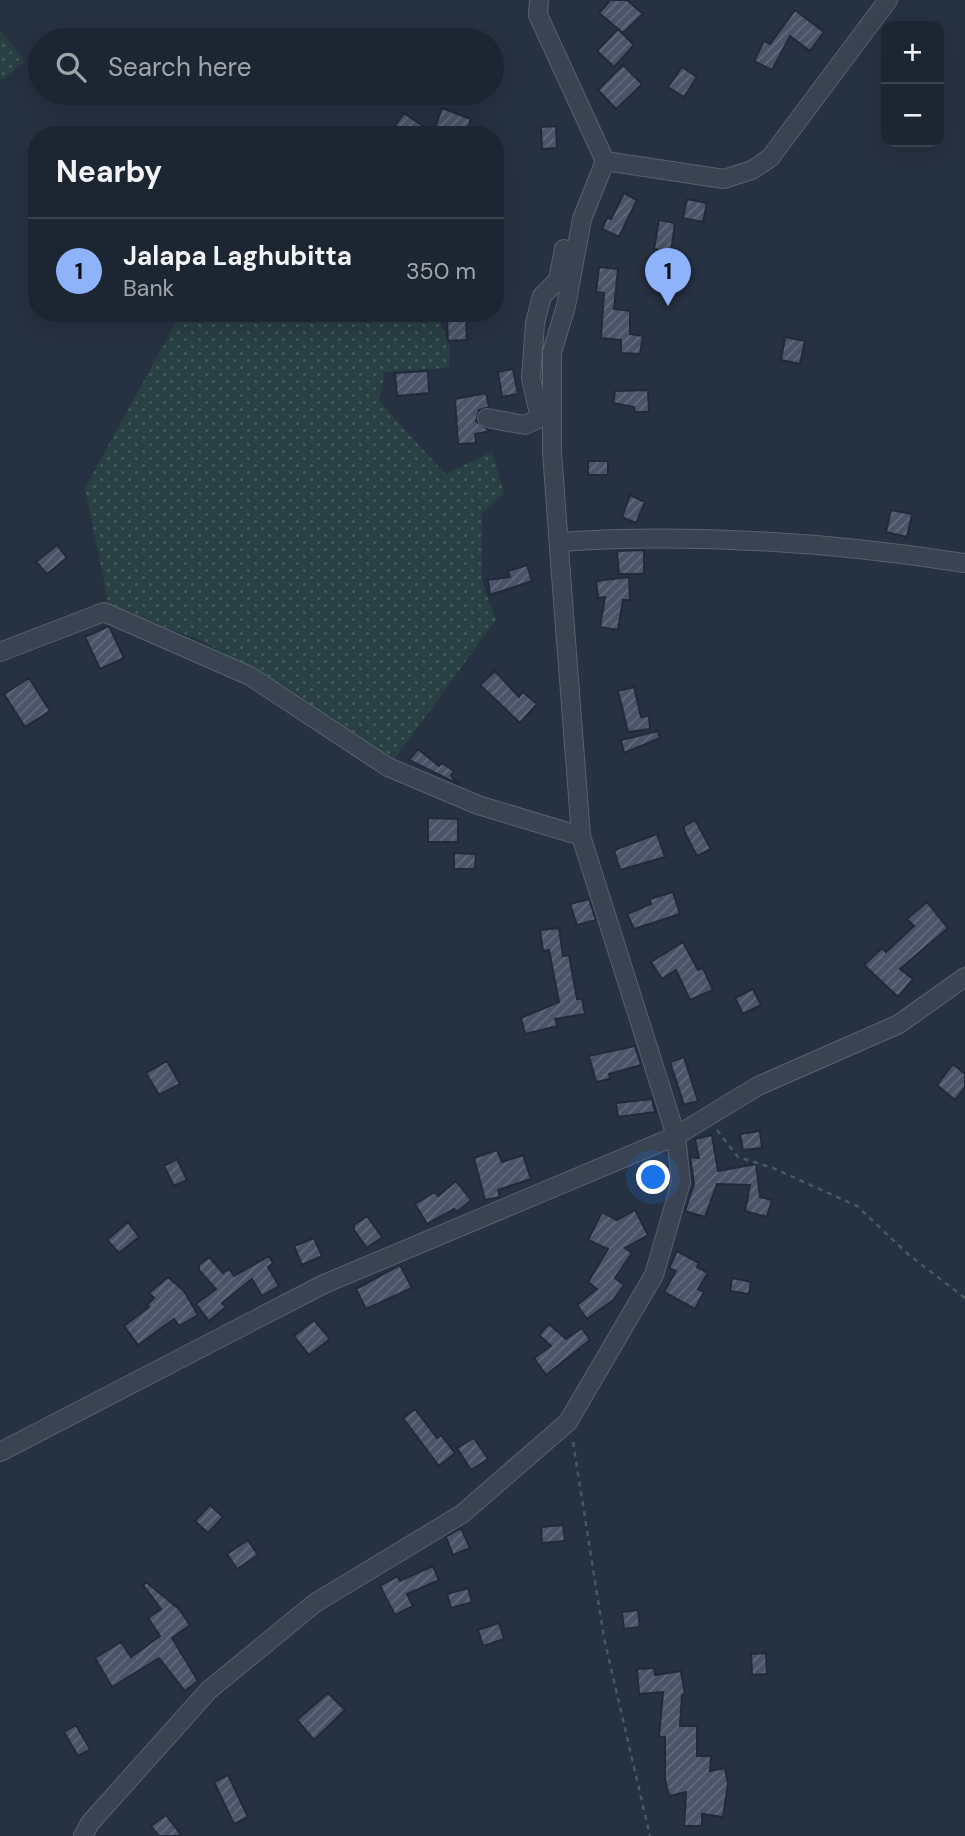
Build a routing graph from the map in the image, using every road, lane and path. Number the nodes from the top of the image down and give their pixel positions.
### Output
1 (539, 0) edge
2 (888, 0) edge
3 (605, 161) junction
4 (582, 219) junction
5 (486, 418) dead end
6 (559, 542) junction
7 (965, 563) edge
8 (0, 652) edge
9 (581, 836) junction
10 (965, 977) edge
11 (707, 1117) junction
12 (676, 1136) junction
13 (965, 1298) edge
14 (568, 1422) junction
15 (0, 1452) edge
16 (83, 1836) edge
17 (650, 1836) edge

1 - 3 street
2 - 3 street
3 - 4 street
4 - 5 street
4 - 6 street
6 - 7 street
6 - 9 street
8 - 9 street
9 - 12 street
10 - 11 street
11 - 12 street
11 - 13 path
12 - 14 street
12 - 15 street
14 - 16 street
14 - 17 path

